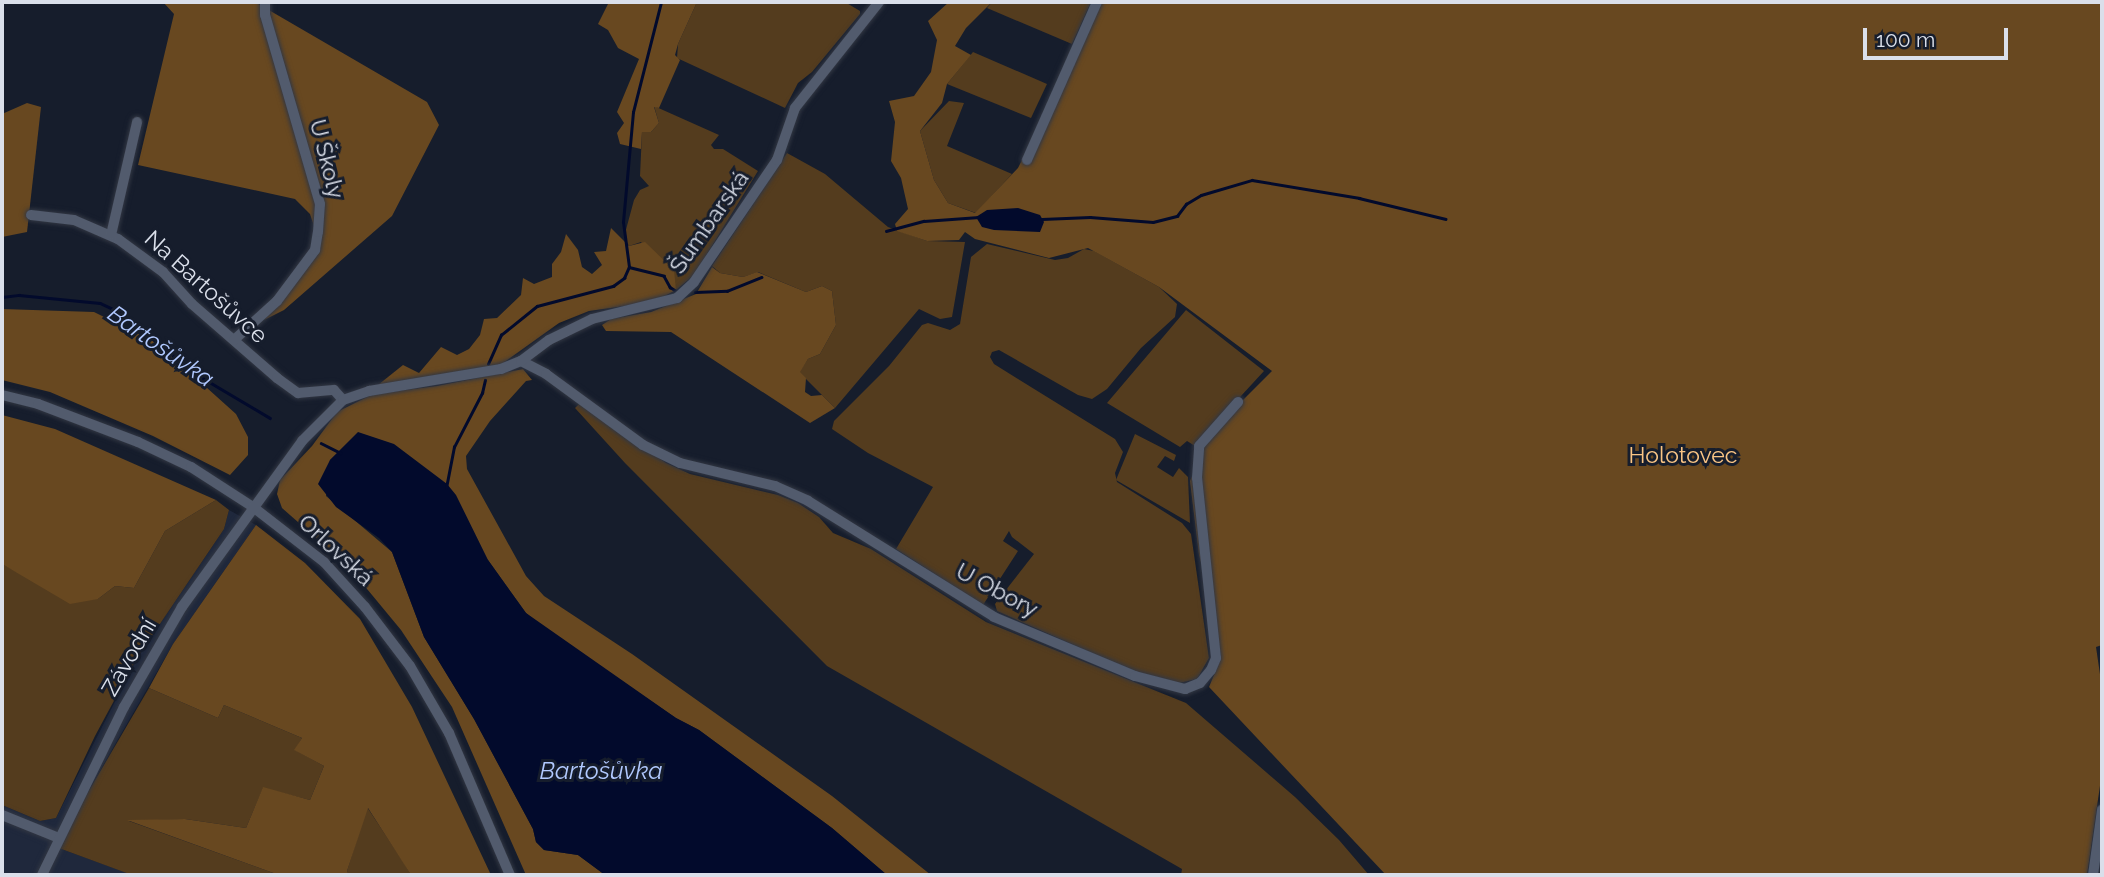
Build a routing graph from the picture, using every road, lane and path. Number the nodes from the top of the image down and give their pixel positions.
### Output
1 (265, 2) edge
2 (879, 2) edge
3 (1097, 2) edge
4 (137, 122) dead end
5 (1027, 160) dead end
6 (31, 215) dead end
7 (111, 235) junction
8 (234, 340) junction
9 (521, 361) junction
10 (2, 395) edge
11 (343, 400) junction
12 (1238, 402) dead end
13 (253, 507) junction
14 (2102, 810) edge
15 (2, 815) edge
16 (59, 838) junction
17 (42, 875) edge
18 (510, 875) edge
19 (2093, 875) edge

1 - 8 street, U Školy
2 - 9 street, Šumbarská
3 - 5 street
4 - 7 street
6 - 7 street, Na Bartošůvce
7 - 8 street, Na Bartošůvce
8 - 11 street, Na Bartošůvce
9 - 11 street, Šumbarská
9 - 12 street, U Obory
10 - 13 street, Orlovská
11 - 13 street, Šumbarská
13 - 16 street, Závodní
13 - 18 street, Orlovská
14 - 19 street
15 - 16 street
16 - 17 street, Závodní

